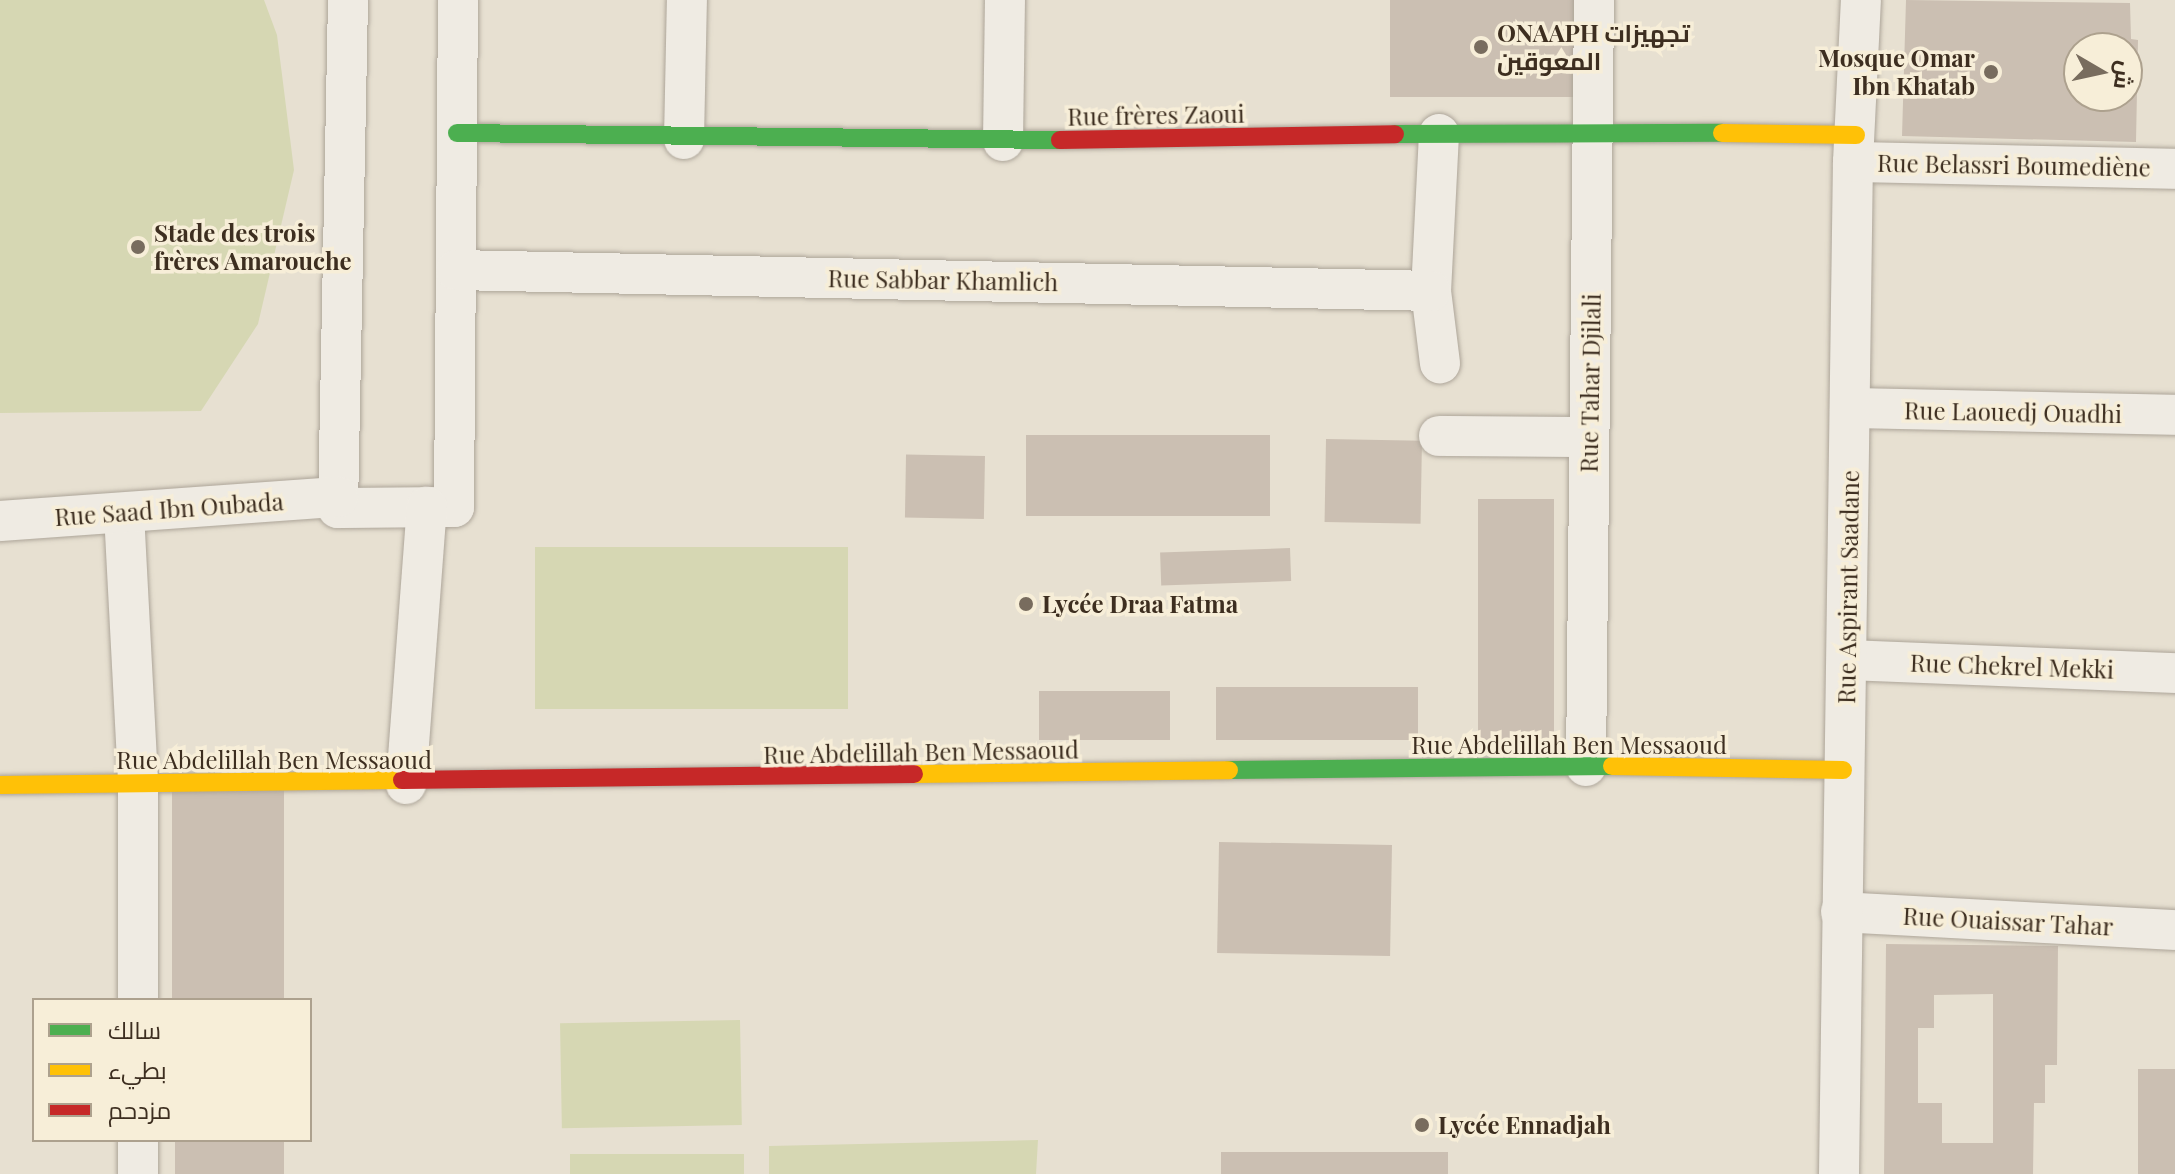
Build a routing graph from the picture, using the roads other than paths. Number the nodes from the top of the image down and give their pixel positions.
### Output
1 (348, 0) edge
2 (458, 0) edge
3 (687, 0) edge
4 (1005, 0) edge
5 (1594, 0) edge
6 (1861, 0) edge
7 (1595, 131) junction
8 (457, 133) junction
9 (1439, 134) junction
10 (684, 139) junction
11 (1003, 141) junction
12 (1854, 148) junction
13 (2175, 169) edge
14 (456, 270) junction
15 (1431, 291) junction
16 (1440, 363) dead end
17 (1850, 408) junction
18 (2175, 415) edge
19 (1439, 436) dead end
20 (1588, 437) junction
21 (338, 497) junction
22 (427, 507) junction
23 (124, 513) junction
24 (0, 521) edge
25 (1849, 660) junction
26 (2175, 673) edge
27 (1586, 766) junction
28 (1843, 770) junction
29 (138, 783) junction
30 (406, 784) junction
31 (0, 785) edge
32 (1841, 912) junction
33 (2175, 930) edge
34 (138, 998) edge
35 (138, 1142) edge
36 (138, 1174) edge
37 (1839, 1174) edge

1 - 21 street
2 - 8 street
3 - 10 street
4 - 11 street
5 - 7 street, Rue Tahar Djilali
6 - 12 street, Rue Aspirant Saadane
7 - 9 street, Rue frères Zaoui
7 - 12 street, Rue frères Zaoui
7 - 20 street, Rue Tahar Djilali
8 - 10 street, Rue frères Zaoui
8 - 14 street
9 - 11 street, Rue frères Zaoui
9 - 15 street
10 - 11 street, Rue frères Zaoui
12 - 13 street, Rue Belassri Boumediène
12 - 17 street, Rue Aspirant Saadane
14 - 15 street, Rue Sabbar Khamlich
14 - 22 street
15 - 16 street
17 - 18 street, Rue Laouedj Ouadhi
17 - 25 street, Rue Aspirant Saadane
19 - 20 street
20 - 27 street, Rue Tahar Djilali
21 - 22 street
21 - 23 street, Rue Saad Ibn Oubada
22 - 30 street
23 - 24 street, Rue Saad Ibn Oubada
23 - 29 street
25 - 26 street, Rue Chekrel Mekki
25 - 28 street, Rue Aspirant Saadane
27 - 28 street, Rue Abdelillah Ben Messaoud
27 - 30 street, Rue Abdelillah Ben Messaoud
28 - 32 street, Rue Aspirant Saadane
29 - 30 street, Rue Abdelillah Ben Messaoud
29 - 31 street, Rue Abdelillah Ben Messaoud
29 - 34 street
32 - 33 street, Rue Ouaissar Tahar
32 - 37 street, Rue Aspirant Saadane
35 - 36 street

